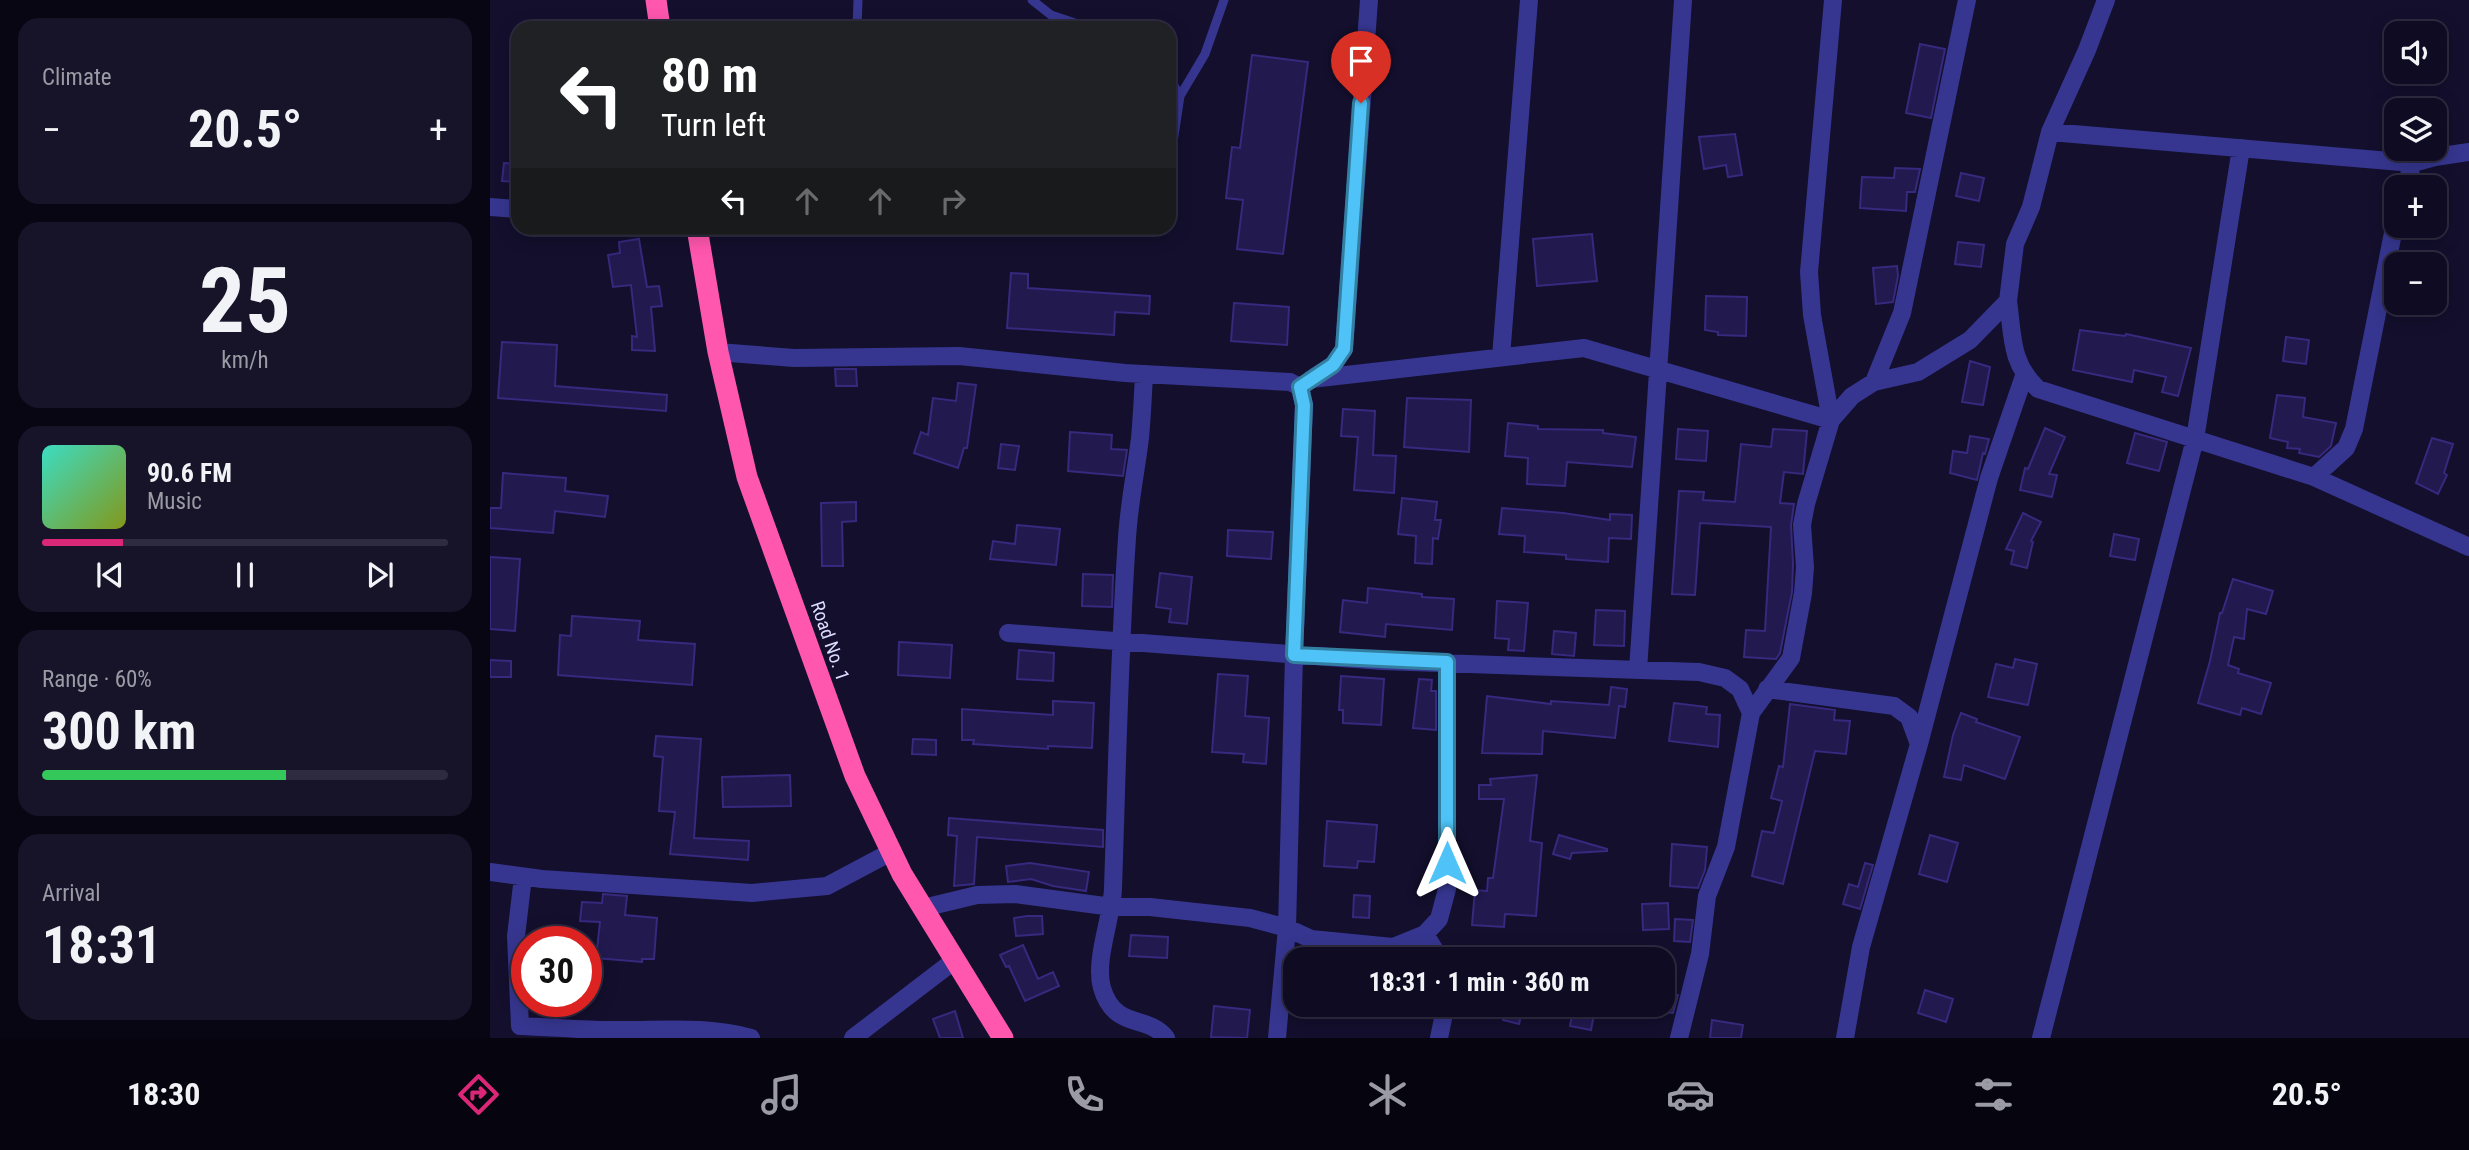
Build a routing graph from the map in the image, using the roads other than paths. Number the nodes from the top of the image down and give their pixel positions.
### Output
1 (656, 0) edge
2 (858, 0) edge
3 (1032, 0) edge
4 (1224, 0) edge
5 (1368, 0) edge
6 (1529, 0) edge
7 (1684, 0) edge
8 (1833, 0) edge
9 (1968, 0) edge
10 (2106, 0) edge
11 (659, 21) edge
12 (857, 21) edge
13 (1069, 21) edge
14 (1176, 89) edge
15 (1180, 96) junction
16 (1176, 122) edge
17 (2050, 132) junction
18 (2241, 148) junction
19 (2469, 152) edge
20 (2413, 163) junction
21 (2409, 175) edge
22 (490, 206) edge
23 (511, 208) edge
24 (698, 235) edge
25 (2392, 238) edge
26 (2008, 300) junction
27 (718, 352) junction
28 (1501, 357) junction
29 (1660, 370) junction
30 (1144, 374) junction
31 (2024, 376) junction
32 (1874, 382) junction
33 (1305, 383) junction
34 (1831, 420) junction
35 (2195, 439) junction
36 (2314, 477) junction
37 (2469, 547) edge
38 (1008, 633) dead end
39 (1121, 640) junction
40 (1294, 655) junction
41 (1447, 662) junction
42 (1638, 670) junction
43 (1767, 689) junction
44 (1751, 713) junction
45 (1919, 744) junction
46 (891, 852) junction
47 (490, 872) edge
48 (523, 877) junction
49 (1112, 907) junction
50 (923, 908) junction
51 (1287, 928) junction
52 (1425, 934) junction
53 (1433, 947) edge
54 (955, 960) junction
55 (1443, 1017) edge
56 (517, 1032) edge
57 (751, 1038) edge
58 (853, 1038) edge
59 (1003, 1038) edge
60 (1166, 1038) edge
61 (1277, 1038) edge
62 (1439, 1038) edge
63 (1679, 1038) edge
64 (1845, 1038) edge
65 (2041, 1038) edge

1 - 11 highway
2 - 12 lane
3 - 13 lane
4 - 15 lane
5 - 33 street
6 - 28 street
7 - 29 street
8 - 34 street
9 - 32 street
10 - 17 street
14 - 15 lane
15 - 16 lane
17 - 18 street
17 - 26 street
18 - 20 street
18 - 35 street
19 - 20 street
20 - 21 street
22 - 23 street
24 - 27 highway, Road No. 1
25 - 36 street
26 - 31 street
26 - 32 street
27 - 30 street
27 - 46 highway, Road No. 1
28 - 29 street
28 - 33 street
29 - 34 street
29 - 42 street
30 - 33 street
30 - 39 street
31 - 35 street
31 - 45 street
32 - 34 street
33 - 40 street
34 - 43 street
35 - 36 street
35 - 65 street
36 - 37 street
38 - 39 street
39 - 40 street
39 - 49 street
40 - 41 street
40 - 51 street
41 - 42 street
41 - 52 street
42 - 44 street
43 - 44 street
43 - 45 street
44 - 63 street
45 - 64 street
46 - 48 street
46 - 50 highway, Road No. 1
47 - 48 street
48 - 56 street
49 - 50 street
49 - 51 street
49 - 60 street
50 - 54 highway, Road No. 1
51 - 52 street
51 - 61 street
52 - 53 street
54 - 58 street
54 - 59 highway, Road No. 1
55 - 62 street
56 - 57 street

